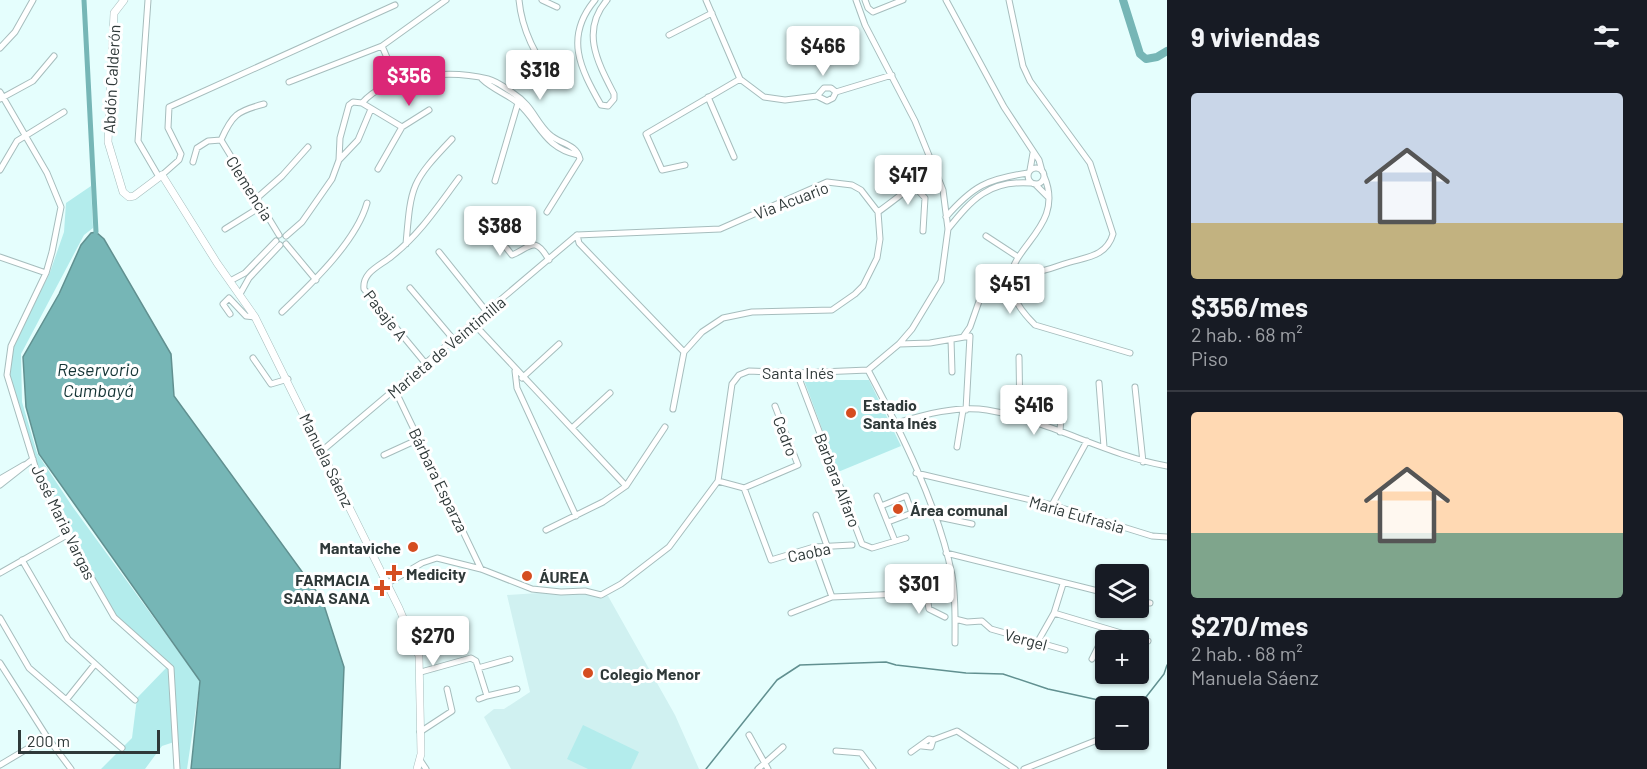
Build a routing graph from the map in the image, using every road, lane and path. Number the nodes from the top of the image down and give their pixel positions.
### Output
1 (33, 0) edge
2 (124, 0) edge
3 (148, 0) edge
4 (446, 0) edge
5 (519, 0) edge
6 (542, 0) edge
7 (595, 0) edge
8 (607, 0) edge
9 (706, 0) edge
10 (856, 0) edge
11 (865, 0) edge
12 (903, 0) edge
13 (946, 0) edge
14 (1009, 0) edge
15 (395, 5) dead end
16 (557, 7) dead end
17 (712, 13) junction
18 (669, 34) dead end
19 (382, 46) junction
20 (0, 48) edge
21 (54, 56) dead end
22 (892, 75) junction
23 (482, 79) junction
24 (740, 79) junction
25 (397, 81) junction
26 (289, 82) dead end
27 (558, 85) dead end
28 (837, 92) junction
29 (1, 96) edge
30 (817, 96) junction
31 (708, 97) junction
32 (362, 103) junction
33 (518, 103) junction
34 (264, 104) dead end
35 (371, 109) junction
36 (429, 110) dead end
37 (64, 112) dead end
38 (402, 127) junction
39 (25, 135) junction
40 (452, 139) dead end
41 (221, 140) junction
42 (340, 142) junction
43 (354, 146) junction
44 (308, 147) dead end
45 (1033, 153) junction
46 (578, 155) junction
47 (734, 157) dead end
48 (339, 160) junction
49 (193, 162) dead end
50 (686, 165) dead end
51 (378, 169) dead end
52 (0, 170) edge
53 (1029, 172) junction
54 (1043, 173) junction
55 (938, 174) junction
56 (159, 175) junction
57 (459, 178) dead end
58 (495, 181) dead end
59 (1033, 183) junction
60 (915, 187) junction
61 (976, 187) junction
62 (981, 195) junction
63 (1048, 196) junction
64 (257, 198) junction
65 (945, 200) junction
66 (960, 202) junction
67 (367, 203) dead end
68 (262, 206) junction
69 (966, 207) junction
70 (477, 211) dead end
71 (546, 212) dead end
72 (878, 212) junction
73 (951, 212) junction
74 (946, 217) junction
75 (957, 218) junction
76 (225, 229) dead end
77 (948, 229) junction
78 (923, 231) dead end
79 (577, 236) junction
80 (986, 237) dead end
81 (281, 240) junction
82 (406, 244) junction
83 (439, 252) dead end
84 (0, 257) edge
85 (1018, 257) junction
86 (549, 260) junction
87 (990, 270) dead end
88 (46, 273) junction
89 (1010, 276) junction
90 (316, 280) junction
91 (230, 281) junction
92 (410, 288) dead end
93 (240, 294) junction
94 (282, 312) dead end
95 (487, 312) junction
96 (230, 314) dead end
97 (255, 317) junction
98 (474, 324) junction
99 (963, 337) junction
100 (951, 339) junction
101 (454, 340) junction
102 (559, 344) dead end
103 (899, 344) junction
104 (684, 352) junction
105 (1130, 353) dead end
106 (1019, 357) dead end
107 (253, 358) dead end
108 (426, 364) junction
109 (868, 370) junction
110 (515, 371) junction
111 (952, 372) dead end
112 (797, 373) junction
113 (522, 378) junction
114 (288, 379) junction
115 (1099, 383) dead end
116 (1135, 387) dead end
117 (395, 390) junction
118 (610, 393) dead end
119 (1062, 398) dead end
120 (775, 406) dead end
121 (673, 409) dead end
122 (965, 410) junction
123 (1020, 419) junction
124 (896, 423) junction
125 (664, 427) dead end
126 (572, 428) junction
127 (1060, 432) junction
128 (419, 439) junction
129 (1087, 441) junction
130 (957, 447) dead end
131 (1104, 447) junction
132 (322, 450) junction
133 (384, 455) dead end
134 (33, 459) junction
135 (1143, 462) junction
136 (24, 465) junction
137 (1167, 466) edge
138 (916, 473) junction
139 (0, 479) edge
140 (718, 481) junction
141 (0, 485) edge
142 (626, 486) junction
143 (744, 488) junction
144 (877, 496) dead end
145 (1052, 505) junction
146 (881, 506) junction
147 (816, 515) dead end
148 (576, 516) junction
149 (934, 516) junction
150 (888, 522) junction
151 (972, 524) dead end
152 (546, 530) dead end
153 (67, 535) junction
154 (1167, 537) edge
155 (906, 538) dead end
156 (895, 541) junction
157 (852, 544) dead end
158 (827, 546) junction
159 (814, 547) junction
160 (946, 553) junction
161 (22, 560) junction
162 (481, 569) junction
163 (0, 573) edge
164 (388, 583) junction
165 (1063, 584) junction
166 (935, 588) dead end
167 (926, 590) junction
168 (1095, 591) edge
169 (832, 597) junction
170 (791, 613) dead end
171 (1054, 614) junction
172 (945, 617) dead end
173 (0, 618) edge
174 (955, 619) junction
175 (1107, 628) junction
176 (1113, 630) edge
177 (1037, 643) junction
178 (955, 644) dead end
179 (1065, 650) dead end
180 (510, 659) dead end
181 (1092, 659) dead end
182 (95, 664) junction
183 (1, 666) edge
184 (478, 668) junction
185 (421, 672) junction
186 (447, 689) dead end
187 (517, 689) dead end
188 (487, 696) junction
189 (68, 699) junction
190 (479, 699) dead end
191 (135, 700) dead end
192 (420, 732) junction
193 (749, 735) dead end
194 (47, 737) junction
195 (1095, 741) edge
196 (783, 747) dead end
197 (122, 748) dead end
198 (836, 751) dead end
199 (911, 753) dead end
200 (420, 760) junction
201 (764, 762) junction
202 (0, 765) edge
203 (71, 769) edge
204 (177, 769) edge
205 (417, 769) edge
206 (426, 769) edge
207 (758, 769) edge
208 (768, 769) edge
209 (873, 769) edge
210 (1015, 769) edge
211 (1024, 769) edge

1 - 20 street
2 - 56 street, Abdón Calderón
3 - 56 street
4 - 19 street
5 - 27 street
6 - 16 street
7 - 8 street
9 - 17 street
10 - 22 street
11 - 12 street
13 - 45 street
14 - 89 street
15 - 56 street
17 - 18 street
17 - 24 street
19 - 25 street
19 - 26 street
21 - 29 street
22 - 28 street
22 - 55 street
23 - 25 street
23 - 33 street
23 - 46 street
24 - 30 street
24 - 31 street
25 - 32 street
28 - 30 street
28 - 30 street
29 - 39 street, José Maria Vargas
31 - 47 street
31 - 50 street
32 - 35 street
32 - 42 street
33 - 46 street
33 - 58 street
34 - 41 street, Clemencia
35 - 38 street
35 - 43 street
36 - 38 street
37 - 39 street
38 - 51 street
39 - 52 street
39 - 88 street, José Maria Vargas
40 - 82 street
41 - 49 street, Clemencia
41 - 64 street, Clemencia
42 - 43 street
42 - 48 street
43 - 48 street
44 - 64 street
45 - 53 street
45 - 54 street
46 - 71 street
48 - 81 street
53 - 54 street
53 - 59 street
53 - 61 street
54 - 59 street
54 - 63 street
55 - 60 street
55 - 65 street
56 - 91 street, Manuela Sáenz
57 - 82 street, Pasaje A
59 - 62 street
59 - 63 street
60 - 72 street
60 - 78 street
61 - 62 street
61 - 66 street
62 - 69 street
63 - 85 street
64 - 68 street, Clemencia
65 - 66 street
65 - 74 street
66 - 69 street
66 - 73 street
67 - 90 street
68 - 76 street
68 - 81 street, Clemencia
69 - 75 street
70 - 86 street
72 - 79 street, Via Acuario
72 - 104 street
73 - 74 street
73 - 75 street
74 - 77 street
75 - 77 street
77 - 103 street
79 - 86 street, Marieta de Veintimilla
79 - 104 street
80 - 85 street
81 - 90 street, Clemencia
81 - 91 street
81 - 93 street
82 - 108 street, Pasaje A
83 - 95 street
84 - 88 street
85 - 89 street
86 - 95 street, Marieta de Veintimilla
87 - 99 street
88 - 134 street, José Maria Vargas
89 - 105 street
90 - 94 street
91 - 93 street, Manuela Sáenz
92 - 101 street
93 - 97 street, Manuela Sáenz
95 - 98 street, Marieta de Veintimilla
96 - 97 street
97 - 114 street, Manuela Sáenz
98 - 101 street, Marieta de Veintimilla
98 - 110 street
99 - 100 street
99 - 122 street
100 - 103 street
100 - 111 street
101 - 108 street, Marieta de Veintimilla
102 - 113 street
103 - 109 street
104 - 121 street
106 - 123 street
107 - 114 street
108 - 117 street, Marieta de Veintimilla
109 - 112 street, Santa Inés
109 - 124 street
110 - 113 street
110 - 148 street
112 - 140 street, Santa Inés
112 - 156 street, Barbara Alfaro
113 - 126 street
114 - 132 street, Manuela Sáenz
115 - 131 street
116 - 135 street
117 - 128 street, Bárbara Esparza
117 - 132 street, Marieta de Veintimilla
118 - 126 street
119 - 127 street
120 - 143 street, Cedro
122 - 123 street
122 - 124 street
122 - 130 street
123 - 127 street
124 - 138 street
125 - 142 street
126 - 142 street
127 - 129 street
128 - 133 street
128 - 162 street, Bárbara Esparza
129 - 131 street
129 - 145 street
131 - 135 street
132 - 164 street, Manuela Sáenz
134 - 136 street
134 - 153 street, José Maria Vargas
135 - 137 street
136 - 139 street
136 - 141 street
138 - 145 street, María Eufrasia
138 - 149 street
140 - 143 street
140 - 162 street, Santa Inés
142 - 148 street
143 - 159 street, Caoba
144 - 146 street
145 - 154 street, María Eufrasia
146 - 150 street
146 - 150 street
147 - 158 street
148 - 152 street
149 - 151 street
149 - 160 street
150 - 156 street
153 - 161 street
153 - 204 street, José Maria Vargas
155 - 156 street, Barbara Alfaro
157 - 158 street, Caoba
158 - 159 street, Caoba
159 - 169 street
160 - 165 street
160 - 174 street
161 - 163 street
161 - 182 street
162 - 164 street, Santa Inés
164 - 185 street, Manuela Sáenz
165 - 168 street
165 - 171 street
166 - 167 street
167 - 169 street
167 - 172 street
169 - 170 street
171 - 175 street
171 - 177 street
173 - 189 street
174 - 177 street, Vergel
174 - 178 street
175 - 176 street
175 - 181 street
177 - 179 street, Vergel
180 - 184 street
182 - 189 street
182 - 191 street
183 - 194 street
184 - 185 street
184 - 188 street
185 - 192 street, Manuela Sáenz
186 - 192 street
187 - 188 street
188 - 190 street
189 - 197 street
192 - 200 street, Manuela Sáenz
193 - 201 street
194 - 202 street
194 - 203 street
195 - 211 street
196 - 201 street
198 - 209 street
199 - 210 street
200 - 205 street, Manuela Sáenz
200 - 206 street
201 - 207 street
201 - 208 street

